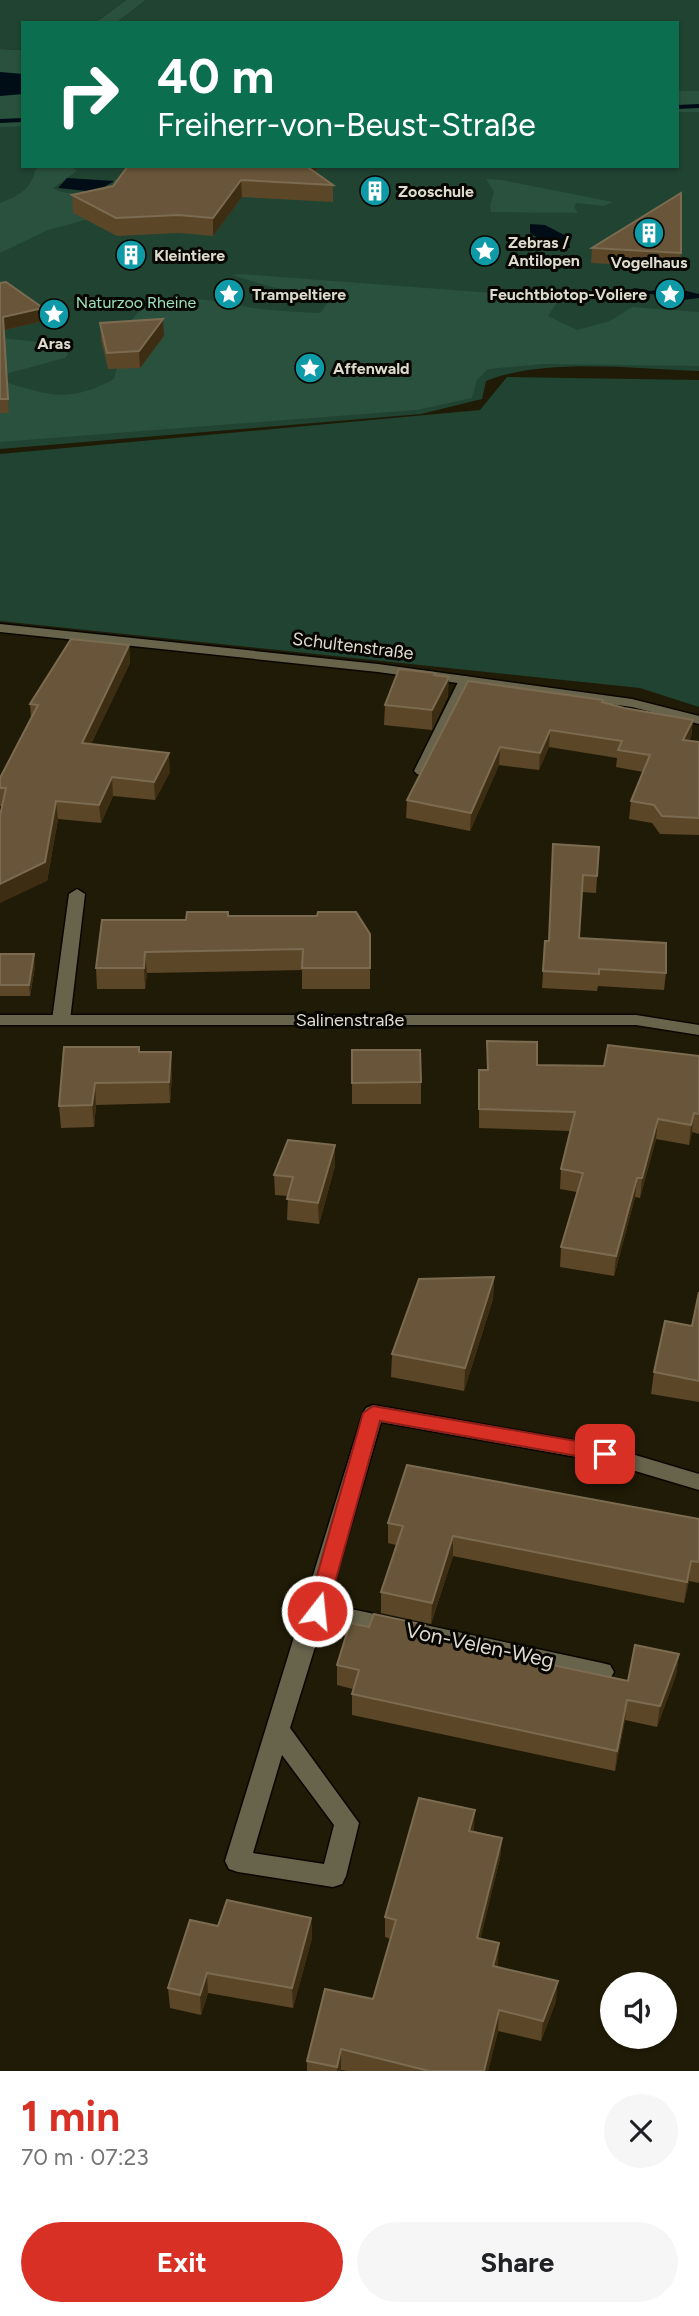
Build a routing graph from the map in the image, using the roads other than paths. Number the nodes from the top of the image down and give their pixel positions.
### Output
1 (0, 628) edge
2 (466, 680) junction
3 (699, 720) edge
4 (422, 771) edge
5 (77, 894) dead end
6 (0, 1020) edge
7 (61, 1020) junction
8 (699, 1030) edge
9 (699, 1482) edge
10 (317, 1611) junction
11 (602, 1672) edge
12 (278, 1730) junction

1 - 2 street, Schultenstraße
2 - 3 street, Schultenstraße
2 - 4 street
5 - 7 street
6 - 7 street, Salinenstraße
7 - 8 street, Salinenstraße
9 - 10 street
10 - 11 street, Von-Velen-Weg
10 - 12 street
12 - 12 street

